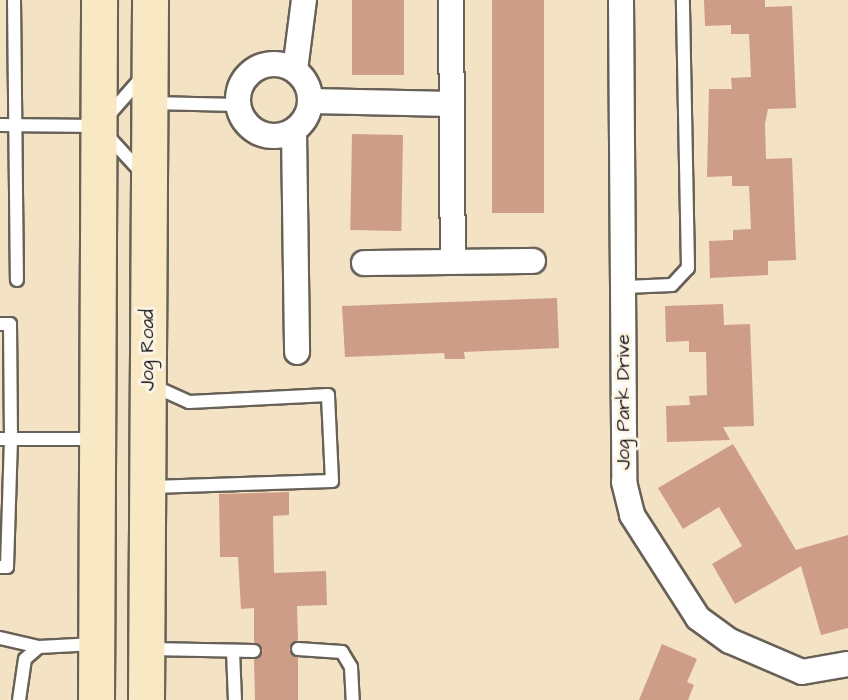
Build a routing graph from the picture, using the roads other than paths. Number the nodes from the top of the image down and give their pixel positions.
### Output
1 (14, 0) edge
2 (100, 0) edge
3 (150, 0) edge
4 (304, 0) edge
5 (451, 0) edge
6 (621, 0) edge
7 (683, 0) edge
8 (149, 65) junction
9 (295, 70) junction
10 (311, 101) junction
11 (149, 103) junction
12 (452, 104) junction
13 (238, 105) junction
14 (7, 125) edge
15 (99, 126) junction
16 (294, 131) junction
17 (149, 187) junction
18 (453, 260) junction
19 (533, 261) dead end
20 (364, 263) dead end
21 (17, 280) dead end
22 (625, 287) junction
23 (0, 324) edge
24 (297, 352) dead end
25 (148, 383) junction
26 (5, 439) edge
27 (97, 439) junction
28 (147, 487) junction
29 (0, 567) edge
30 (0, 638) edge
31 (96, 644) junction
32 (39, 647) junction
33 (146, 649) junction
34 (298, 649) dead end
35 (233, 651) junction
36 (254, 651) dead end
37 (848, 664) edge
38 (19, 700) edge
39 (96, 700) edge
40 (146, 700) edge
41 (235, 700) edge
42 (353, 700) edge

1 - 14 lane
2 - 15 main road
3 - 8 main road, Jog Road
4 - 9 street
5 - 12 street
6 - 22 street, Jog Park Drive
7 - 22 lane
8 - 11 main road, Jog Road
8 - 15 lane
9 - 10 street
9 - 13 street
10 - 12 street
10 - 16 street
11 - 13 lane
11 - 17 main road, Jog Road
12 - 18 street
13 - 16 street
14 - 15 lane
14 - 21 lane
15 - 17 lane
15 - 27 main road
16 - 24 street
17 - 25 main road, Jog Road
18 - 19 street
18 - 20 street
22 - 37 street, Jog Park Drive
23 - 26 lane
25 - 28 main road, Jog Road
25 - 28 lane
26 - 27 lane
26 - 29 lane
27 - 31 main road
28 - 33 main road, Jog Road
30 - 32 lane
31 - 32 lane
31 - 39 main road
32 - 38 lane
33 - 35 lane
33 - 40 main road, Jog Road
34 - 42 lane
35 - 36 lane
35 - 41 lane

